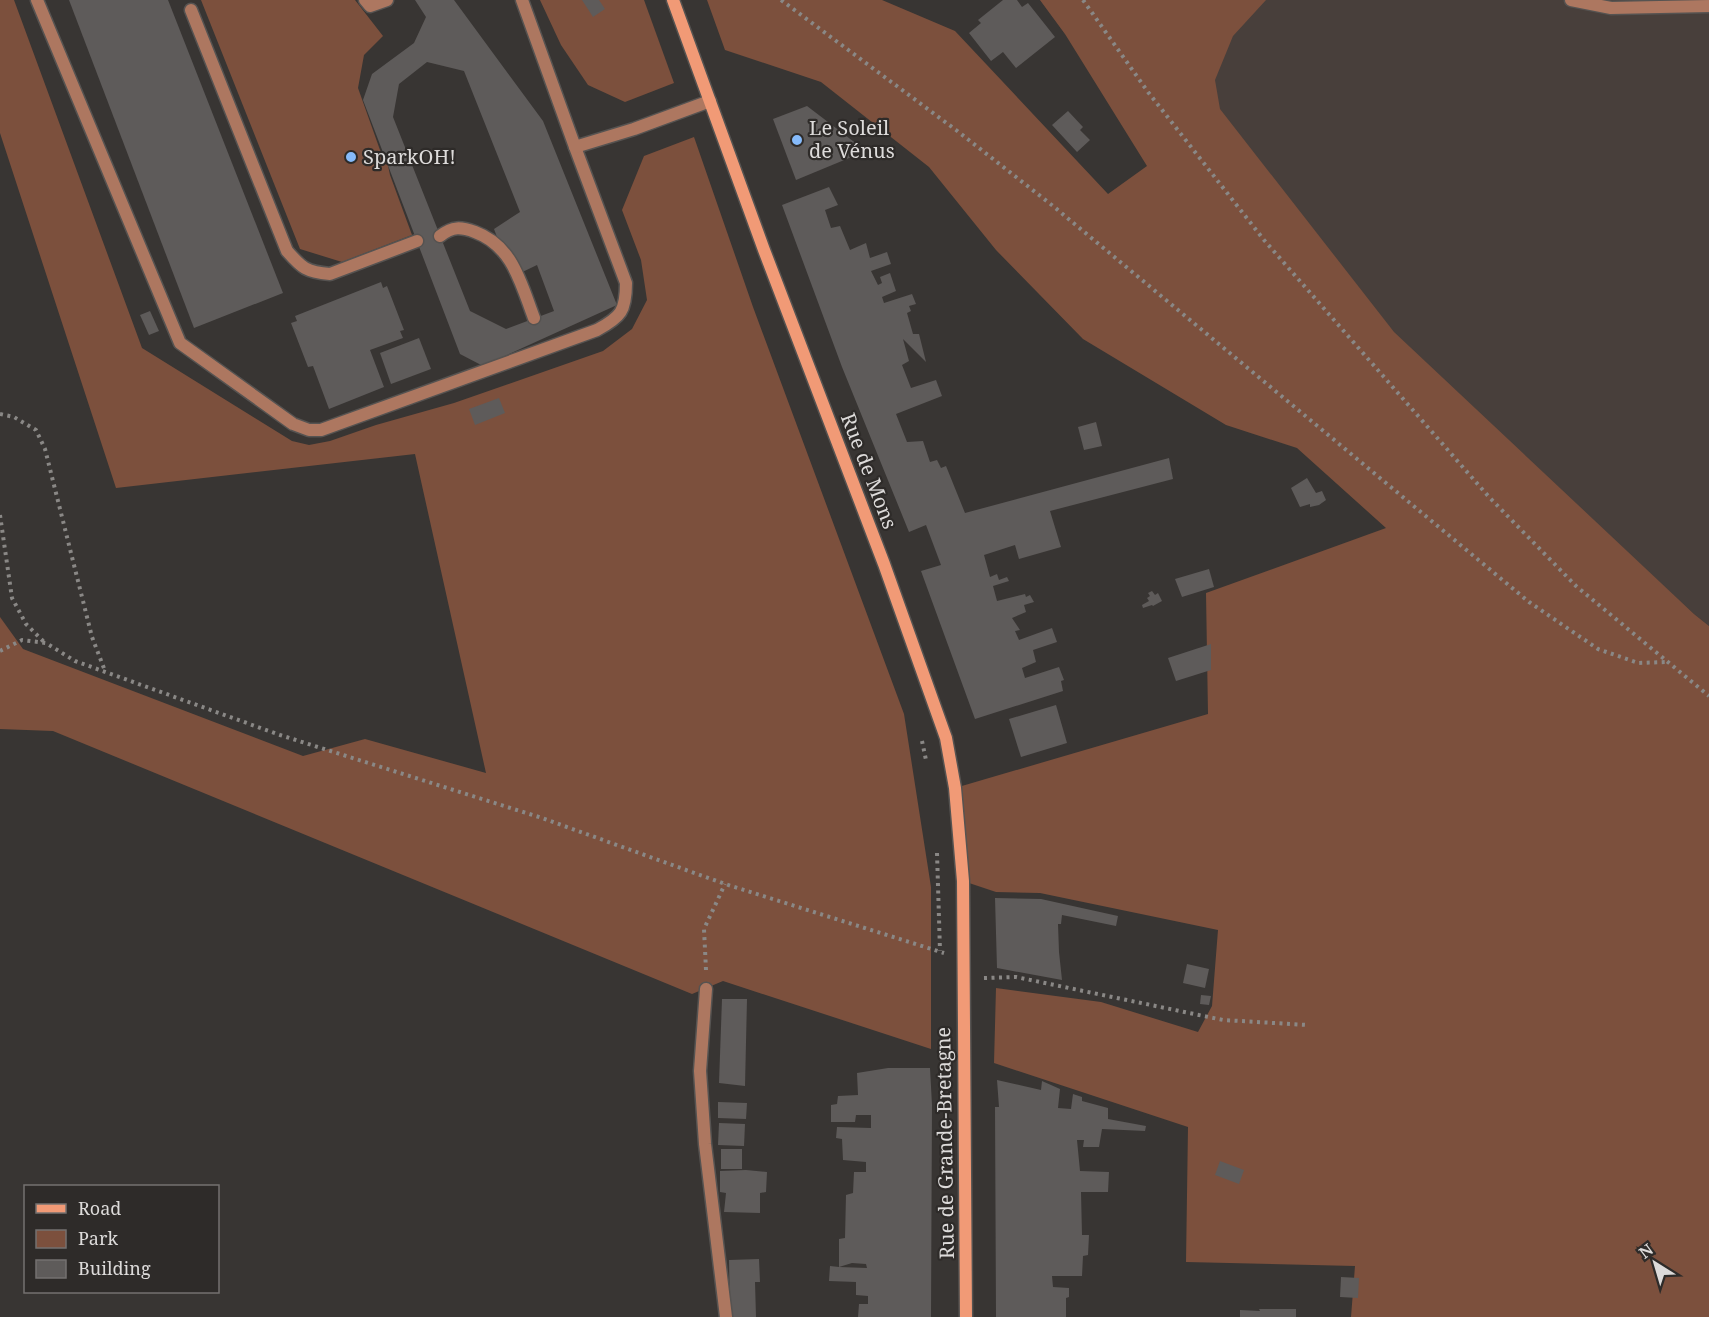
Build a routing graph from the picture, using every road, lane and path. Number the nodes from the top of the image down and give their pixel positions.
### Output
1 (37, 0) edge
2 (365, 0) edge
3 (387, 0) edge
4 (522, 0) edge
5 (673, 0) edge
6 (781, 0) edge
7 (1083, 0) edge
8 (1571, 0) edge
9 (1709, 6) edge
10 (191, 10) dead end
11 (710, 101) junction
12 (575, 147) junction
13 (440, 236) dead end
14 (417, 241) dead end
15 (534, 318) dead end
16 (0, 414) edge
17 (0, 515) edge
18 (46, 643) junction
19 (0, 651) edge
20 (1667, 662) junction
21 (105, 671) junction
22 (1709, 696) edge
23 (921, 732) dead end
24 (927, 766) dead end
25 (937, 847) dead end
26 (725, 884) junction
27 (940, 952) junction
28 (962, 969) junction
29 (706, 989) joint
30 (1308, 1025) dead end
31 (726, 1317) edge
32 (966, 1317) edge

1 - 12 street
2 - 3 street
4 - 12 street
5 - 11 main road, Rue de Mons
6 - 20 path
7 - 20 path
8 - 9 street
10 - 14 street
11 - 12 street
11 - 28 main road, Rue de Mons
13 - 15 street
16 - 21 path
17 - 18 path
18 - 19 path
18 - 21 path
20 - 22 path
21 - 26 path
23 - 24 path
25 - 27 path
26 - 27 path
26 - 29 path
27 - 28 path
28 - 30 path
28 - 32 main road, Rue de Grande-Bretagne
29 - 31 street

